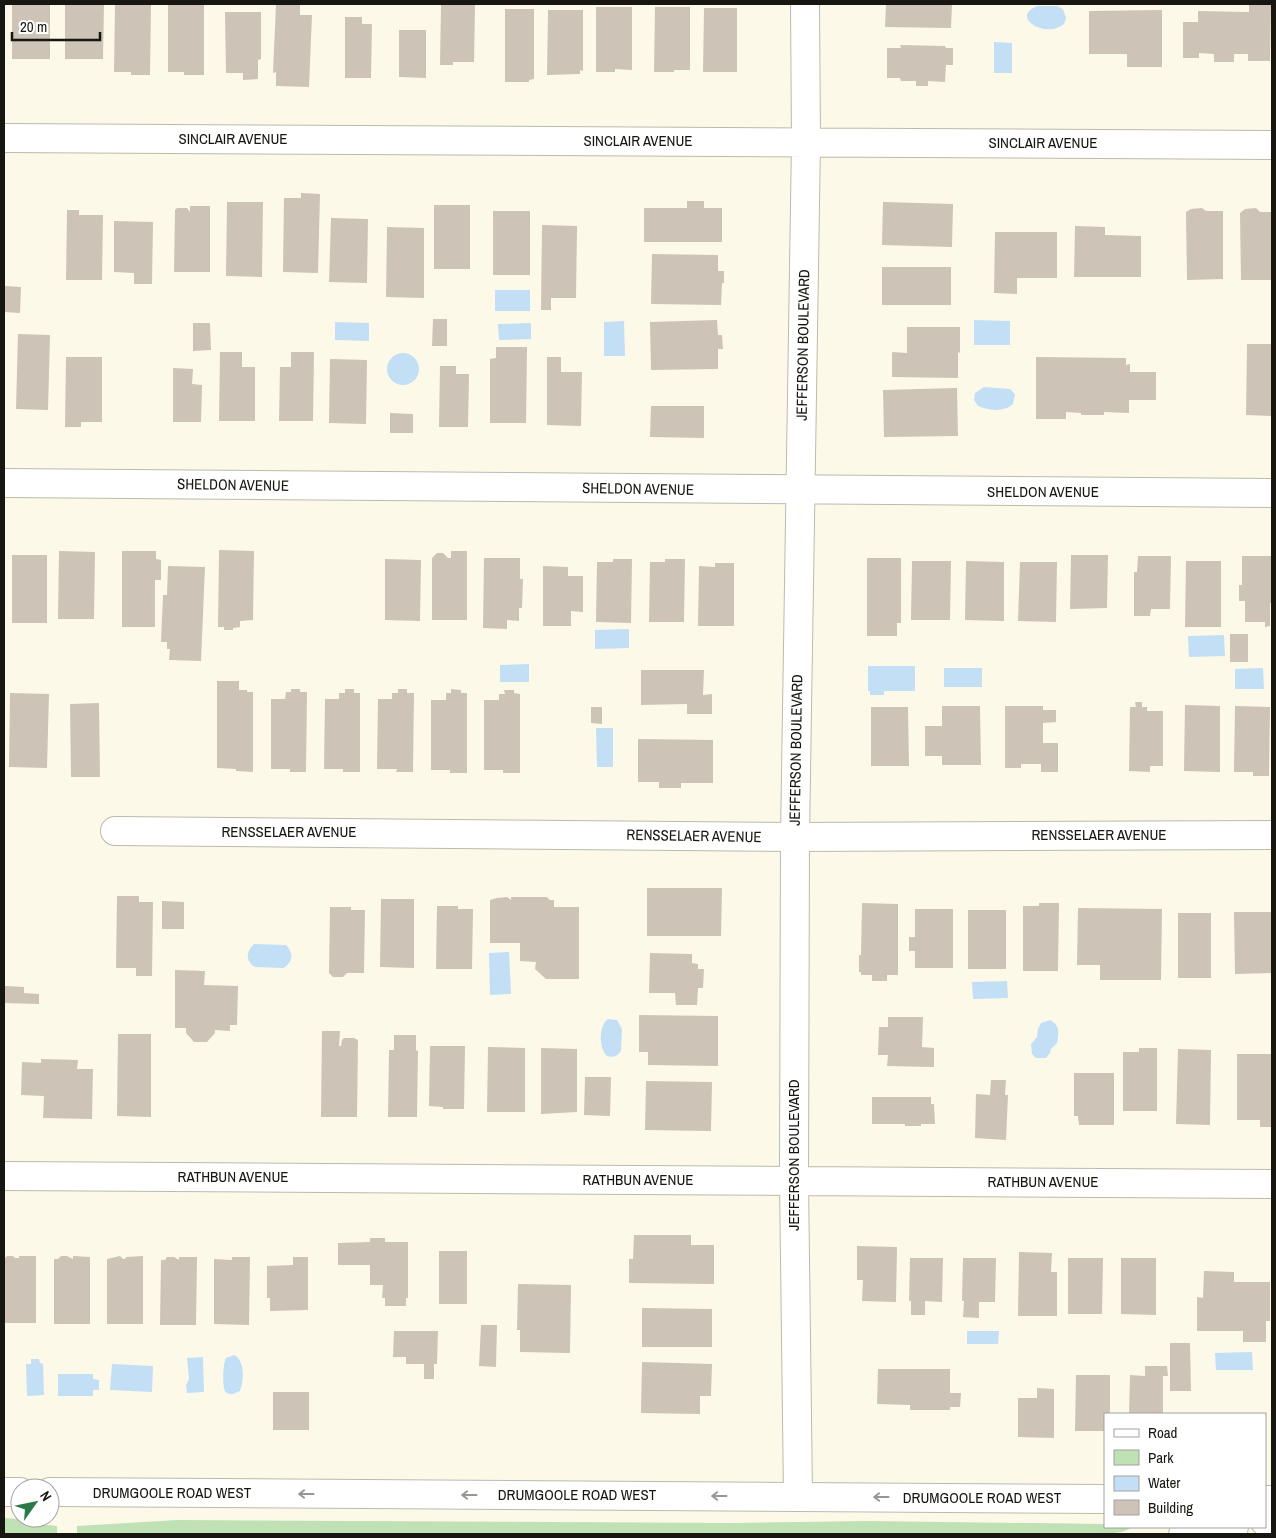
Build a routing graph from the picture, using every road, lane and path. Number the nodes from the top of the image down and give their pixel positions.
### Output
1 (805, 4) edge
2 (4, 138) edge
3 (806, 142) junction
4 (1272, 144) edge
5 (4, 483) edge
6 (800, 490) junction
7 (1272, 493) edge
8 (115, 831) dead end
9 (1272, 835) edge
10 (794, 837) junction
11 (4, 1176) edge
12 (794, 1180) junction
13 (1272, 1184) edge
14 (60, 1492) edge
15 (798, 1496) junction
16 (1104, 1499) edge
17 (1227, 1528) edge
18 (1183, 1534) edge

1 - 3 main road, JEFFERSON BOULEVARD
2 - 3 main road, SINCLAIR AVENUE
3 - 4 main road, SINCLAIR AVENUE
3 - 6 main road, JEFFERSON BOULEVARD
5 - 6 main road, SHELDON AVENUE
6 - 7 main road, SHELDON AVENUE
6 - 10 main road, JEFFERSON BOULEVARD
8 - 10 main road, RENSSELAER AVENUE
9 - 10 main road, RENSSELAER AVENUE
10 - 12 main road, JEFFERSON BOULEVARD
11 - 12 main road, RATHBUN AVENUE
12 - 13 main road, RATHBUN AVENUE
12 - 15 main road, JEFFERSON BOULEVARD
15 -> 14 main road, DRUMGOOLE ROAD WEST
16 -> 15 main road, DRUMGOOLE ROAD WEST
17 - 18 main road

